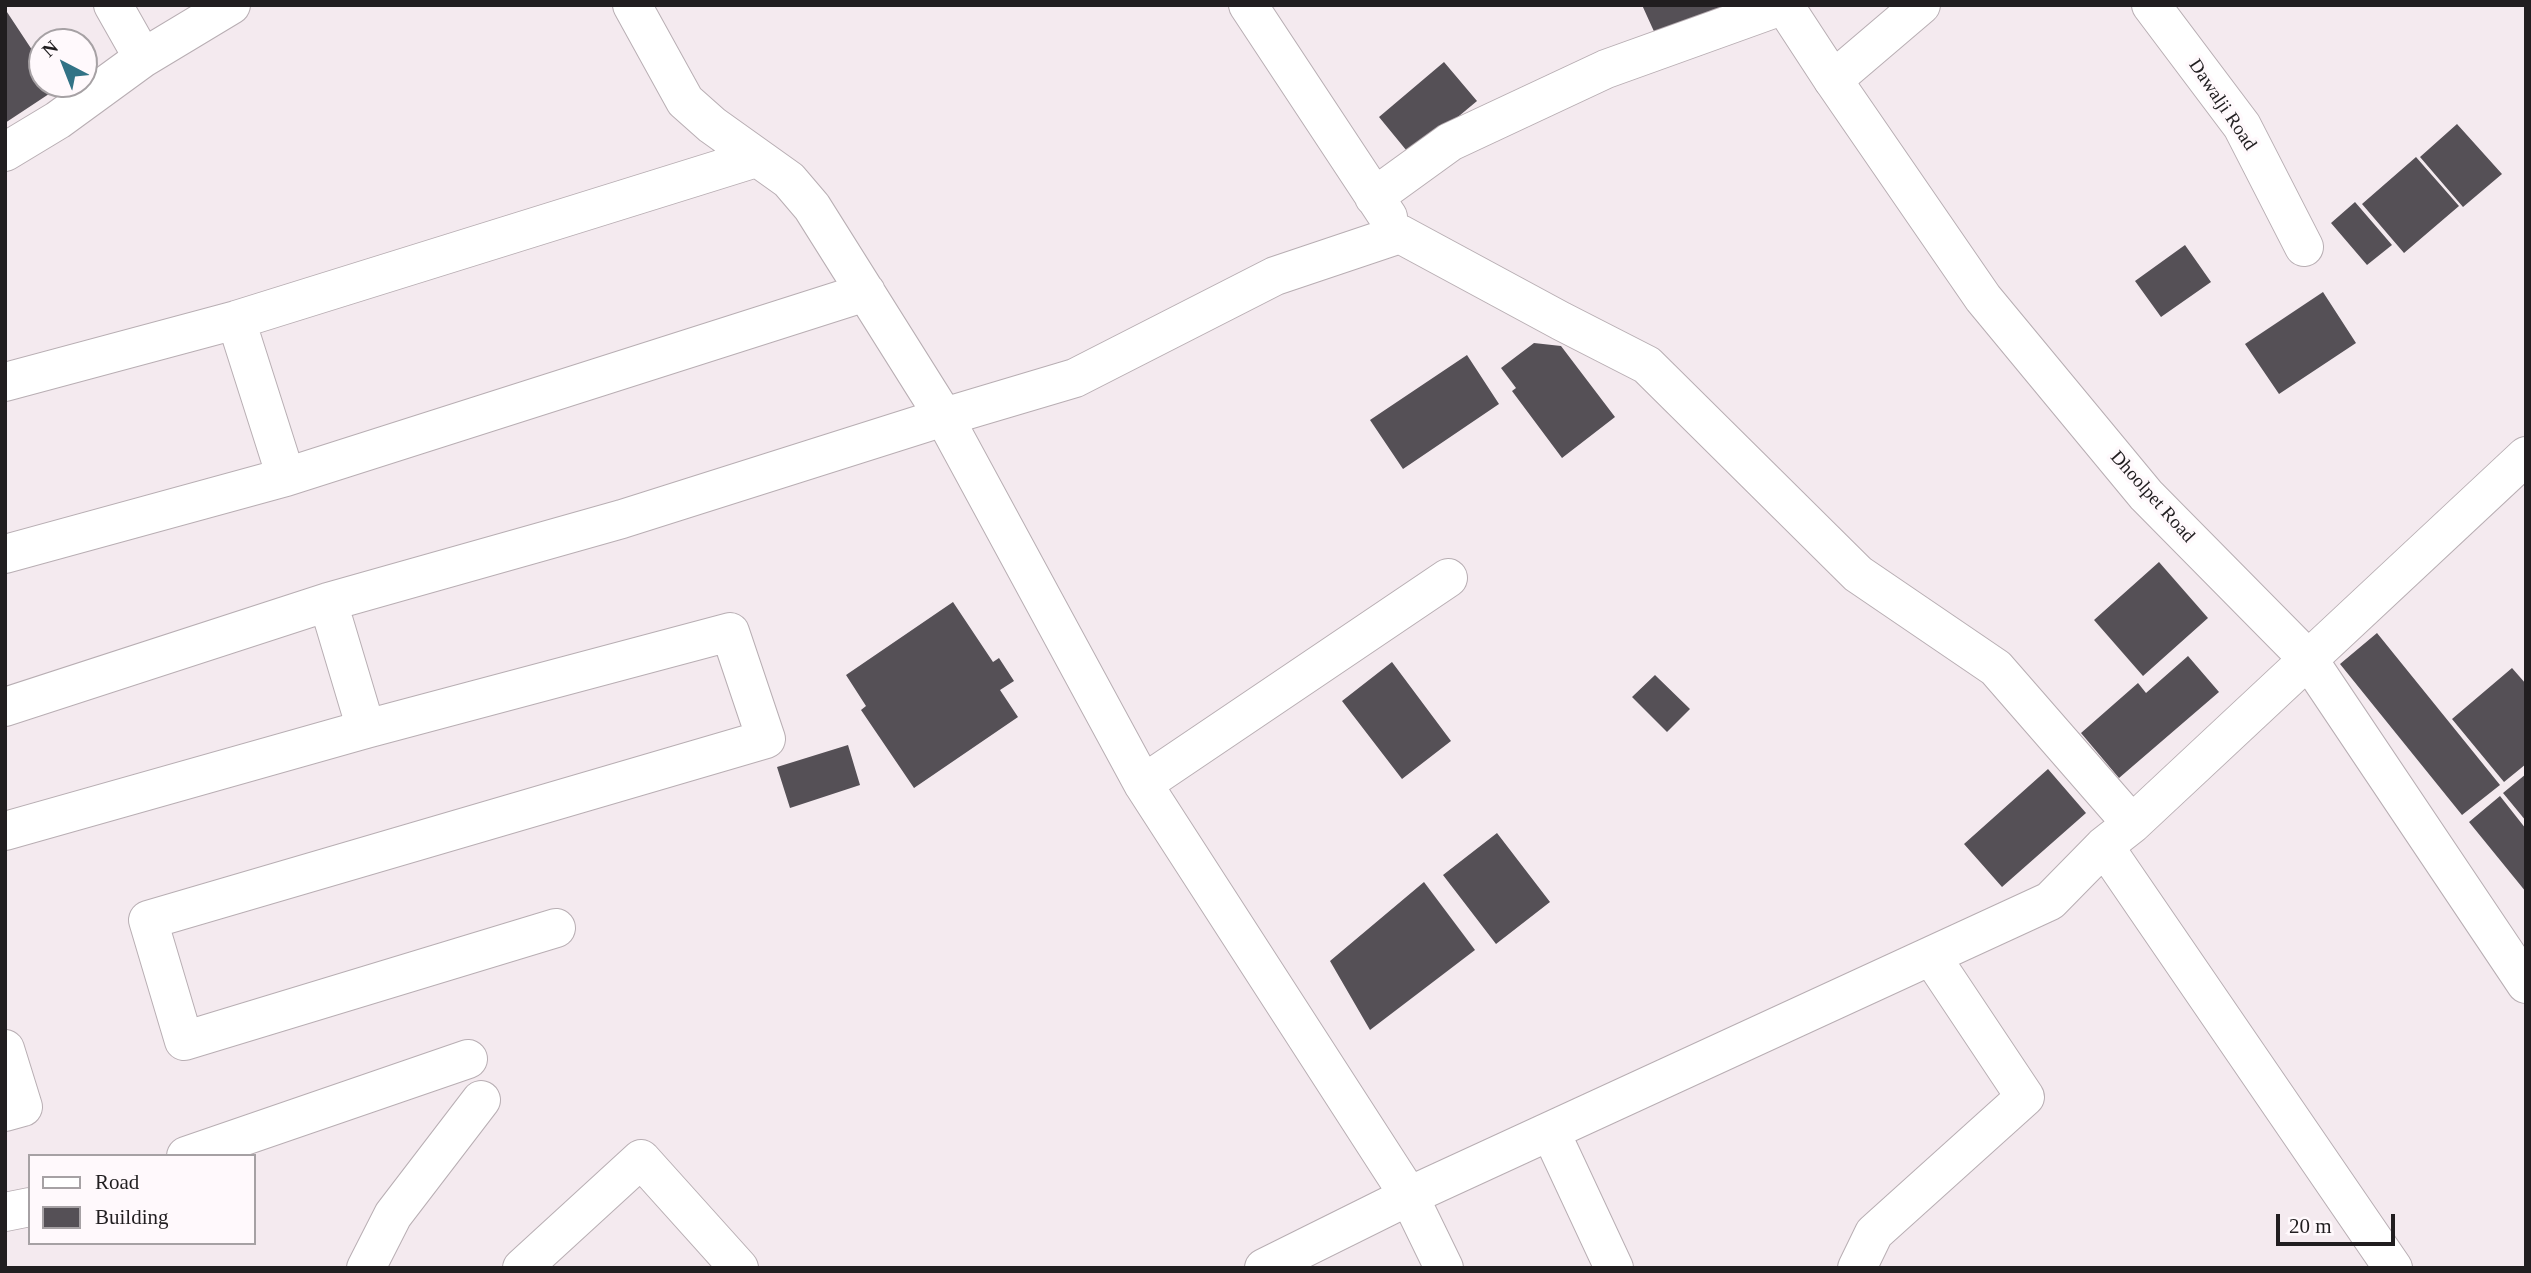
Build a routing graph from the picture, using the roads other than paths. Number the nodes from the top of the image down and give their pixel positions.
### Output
1 (113, 5) edge
2 (231, 5) edge
3 (632, 5) edge
4 (1248, 5) edge
5 (1784, 5) edge
6 (1920, 5) edge
7 (2151, 5) edge
8 (143, 58) junction
9 (1833, 80) junction
10 (5, 152) edge
11 (756, 158) junction
12 (1374, 197) junction
13 (1400, 234) junction
14 (2304, 247) dead end
15 (866, 292) junction
16 (236, 320) junction
17 (5, 382) edge
18 (944, 417) junction
19 (2526, 456) edge
20 (286, 477) junction
21 (5, 554) edge
22 (1448, 578) dead end
23 (328, 602) junction
24 (2308, 659) junction
25 (5, 707) edge
26 (366, 729) junction
27 (1143, 784) junction
28 (5, 831) edge
29 (2118, 835) junction
30 (556, 928) dead end
31 (1931, 956) junction
32 (2526, 984) edge
33 (5, 1049) edge
34 (468, 1059) dead end
35 (481, 1100) dead end
36 (5, 1112) edge
37 (1551, 1133) junction
38 (192, 1154) edge
39 (1409, 1196) junction
40 (28, 1207) edge
41 (5, 1212) edge
42 (366, 1268) edge
43 (522, 1268) edge
44 (739, 1268) edge
45 (1264, 1268) edge
46 (1444, 1268) edge
47 (1614, 1268) edge
48 (1857, 1268) edge
49 (2393, 1268) edge

1 - 8 street
2 - 8 street
3 - 11 street
4 - 12 street
5 - 9 street, Dhoolpet Road
5 - 12 street
6 - 9 street
7 - 14 street, Dawalji Road
8 - 10 street
9 - 24 street, Dhoolpet Road
11 - 15 street
11 - 16 street
12 - 13 street
13 - 18 street
13 - 29 street
15 - 18 street
15 - 20 street
16 - 17 street
16 - 20 street
18 - 23 street
18 - 27 street
19 - 24 street
20 - 21 street
22 - 27 street
23 - 25 street
23 - 26 street
24 - 29 street
24 - 32 street, Dhoolpet Road
26 - 28 street
26 - 30 street
27 - 39 street
29 - 31 street
29 - 49 street
31 - 37 street
31 - 48 street
33 - 36 street
34 - 38 street
35 - 42 street
37 - 39 street
37 - 47 street
39 - 45 street
39 - 46 street
40 - 41 street
43 - 44 street

